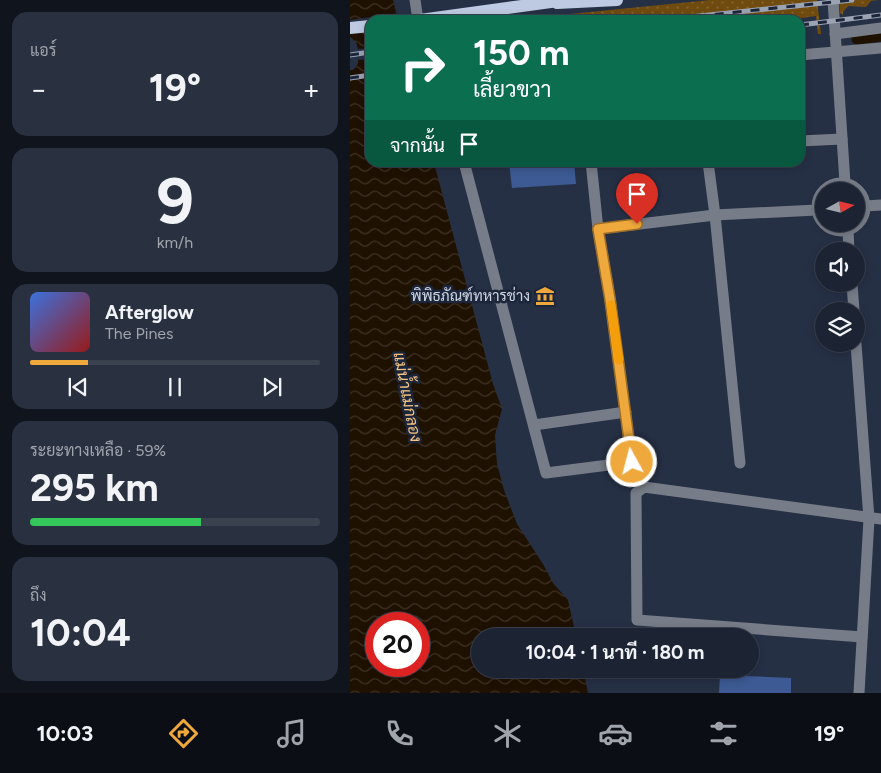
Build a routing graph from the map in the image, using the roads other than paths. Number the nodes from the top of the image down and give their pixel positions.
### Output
1 (415, 0) edge
2 (565, 0) edge
3 (617, 0) edge
4 (833, 0) edge
5 (545, 4) junction
6 (418, 15) edge
7 (462, 15) edge
8 (365, 26) edge
9 (350, 28) edge
10 (881, 28) edge
11 (835, 34) junction
12 (881, 48) edge
13 (836, 51) junction
14 (805, 54) edge
15 (842, 138) junction
16 (805, 141) edge
17 (465, 167) edge
18 (592, 167) edge
19 (709, 167) edge
20 (845, 182) edge
21 (881, 205) edge
22 (865, 206) edge
23 (815, 210) edge
24 (715, 215) junction
25 (598, 229) junction
26 (857, 352) edge
27 (626, 412) junction
28 (534, 425) junction
29 (740, 462) dead end
30 (875, 519) edge
31 (862, 636) junction
32 (859, 693) edge

1 - 6 street
2 - 5 main road
3 - 5 main road
4 - 11 street
5 - 7 main road
8 - 9 main road
10 - 11 street
11 - 13 street
12 - 13 street
13 - 14 street
13 - 15 street
15 - 16 street
15 - 20 street
17 - 28 street
18 - 25 street
19 - 24 street
21 - 22 street
23 - 24 street
24 - 25 street
24 - 29 street
25 - 27 street
26 - 30 street
27 - 28 street
27 - 28 street
30 - 31 street
30 - 31 street
31 - 32 street

